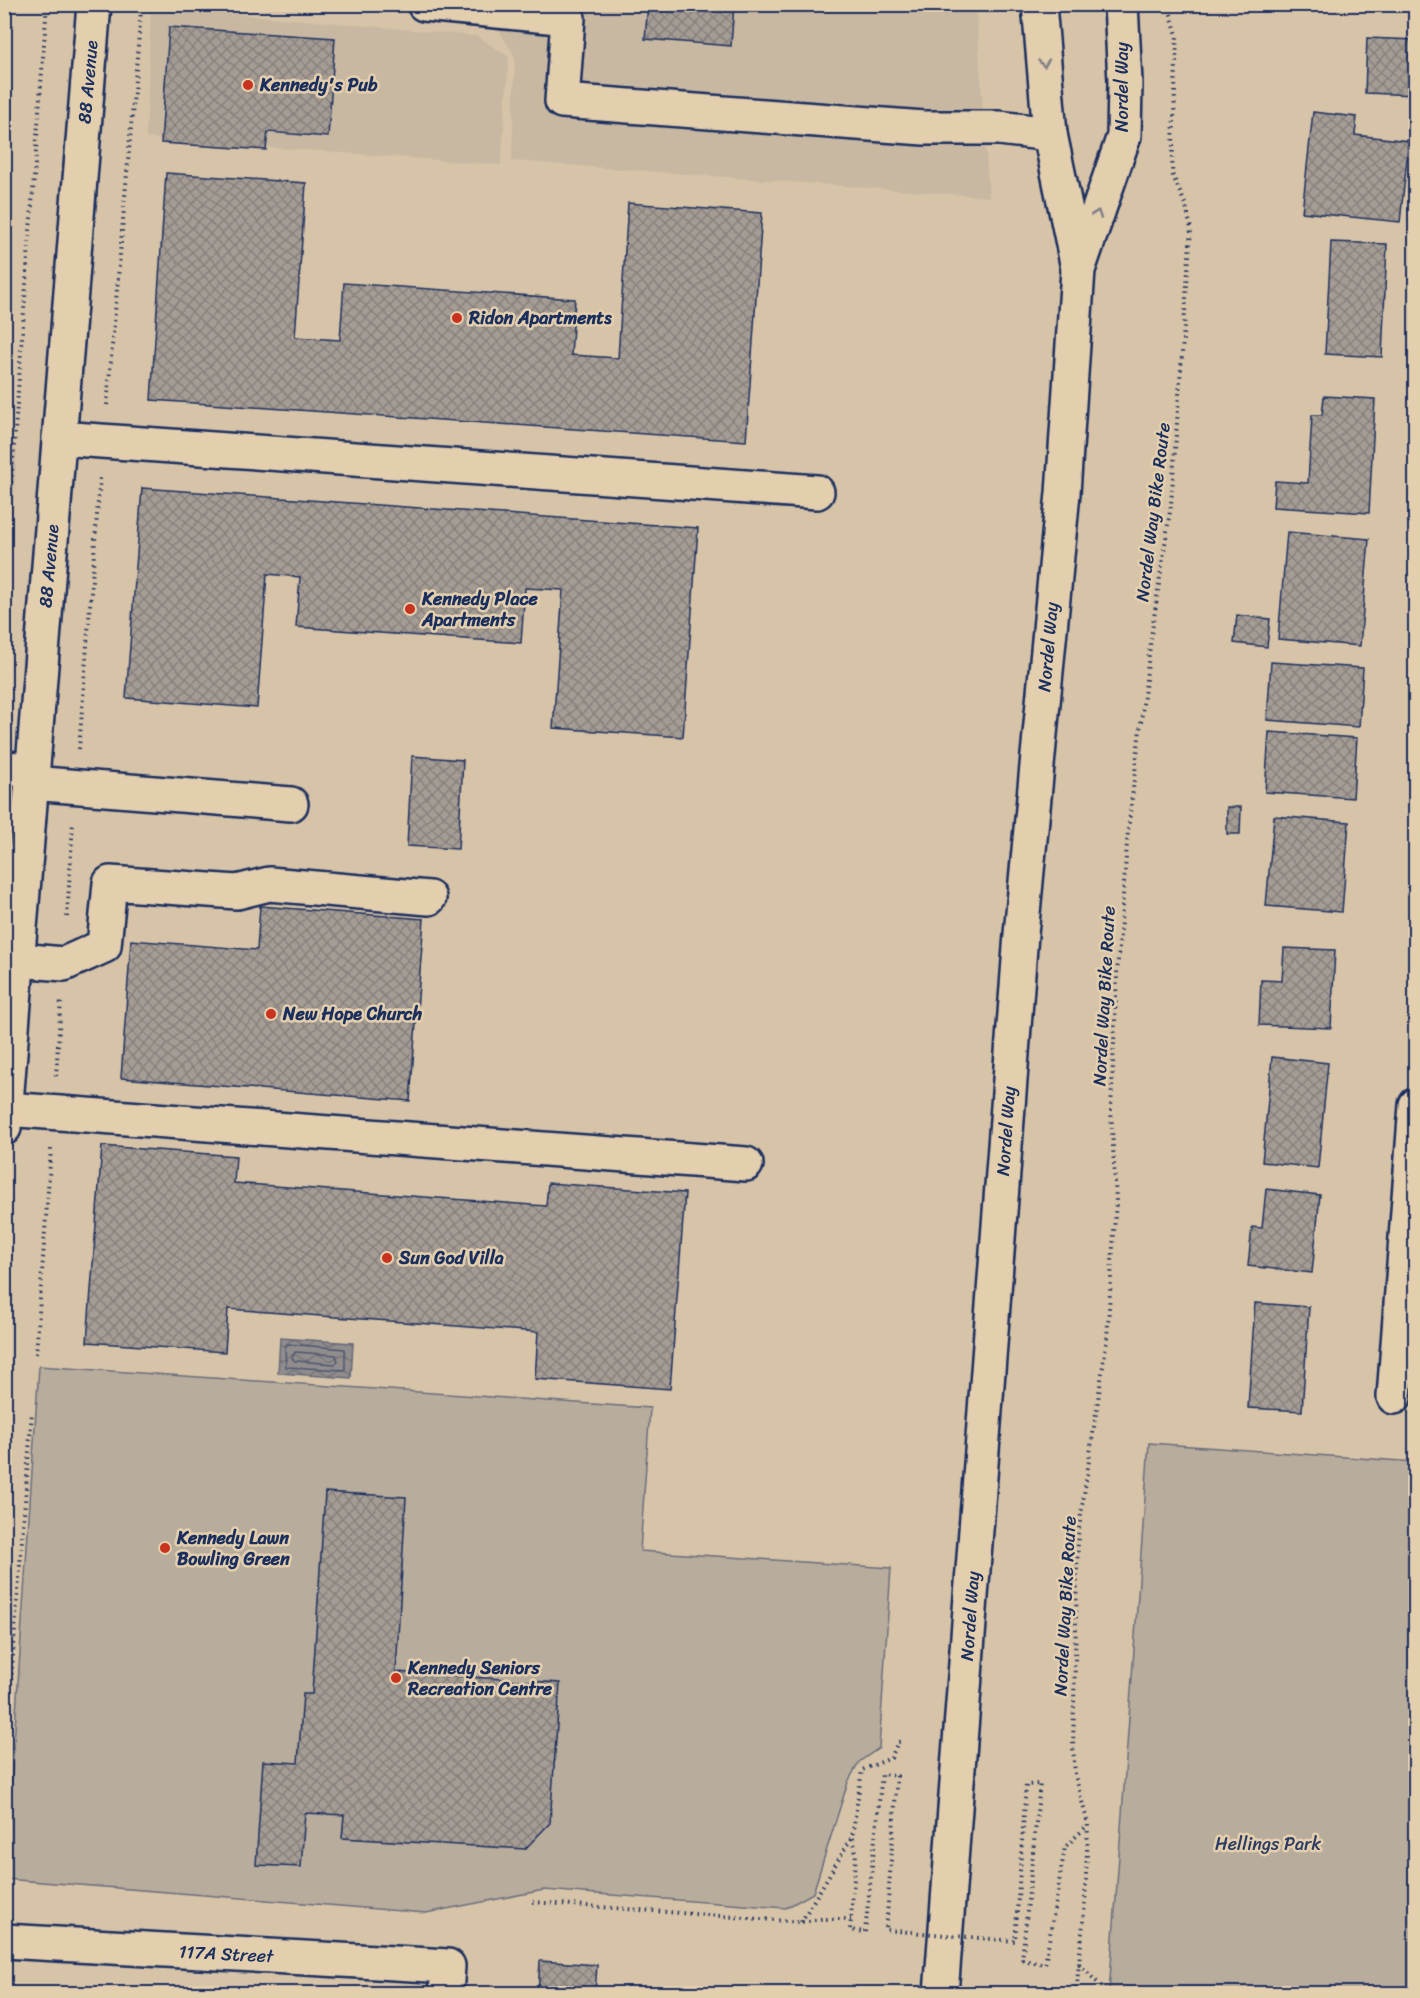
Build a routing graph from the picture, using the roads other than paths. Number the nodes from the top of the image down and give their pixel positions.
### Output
1 (94, 4) edge
2 (424, 4) edge
3 (1040, 4) edge
4 (1121, 4) edge
5 (1050, 134) junction
6 (1078, 270) junction
7 (59, 438) junction
8 (817, 492) dead end
9 (23, 774) edge
10 (291, 804) dead end
11 (429, 898) dead end
12 (18, 960) junction
13 (1416, 1106) edge
14 (5, 1119) edge
15 (746, 1164) dead end
16 (1394, 1397) dead end
17 (4, 1941) edge
18 (447, 1980) edge
19 (941, 1994) edge

1 - 7 main road, 88 Avenue
2 - 5 main road
3 -> 5 main road, Nordel Way
6 -> 4 main road, Nordel Way
5 - 6 main road, Nordel Way
6 - 19 main road, Nordel Way
7 - 8 main road
7 - 9 main road, 88 Avenue
9 - 10 main road
9 - 12 main road, 88 Avenue
11 - 12 main road
12 - 14 main road, 88 Avenue
13 - 16 main road
14 - 15 main road
17 - 18 main road, 117A Street

